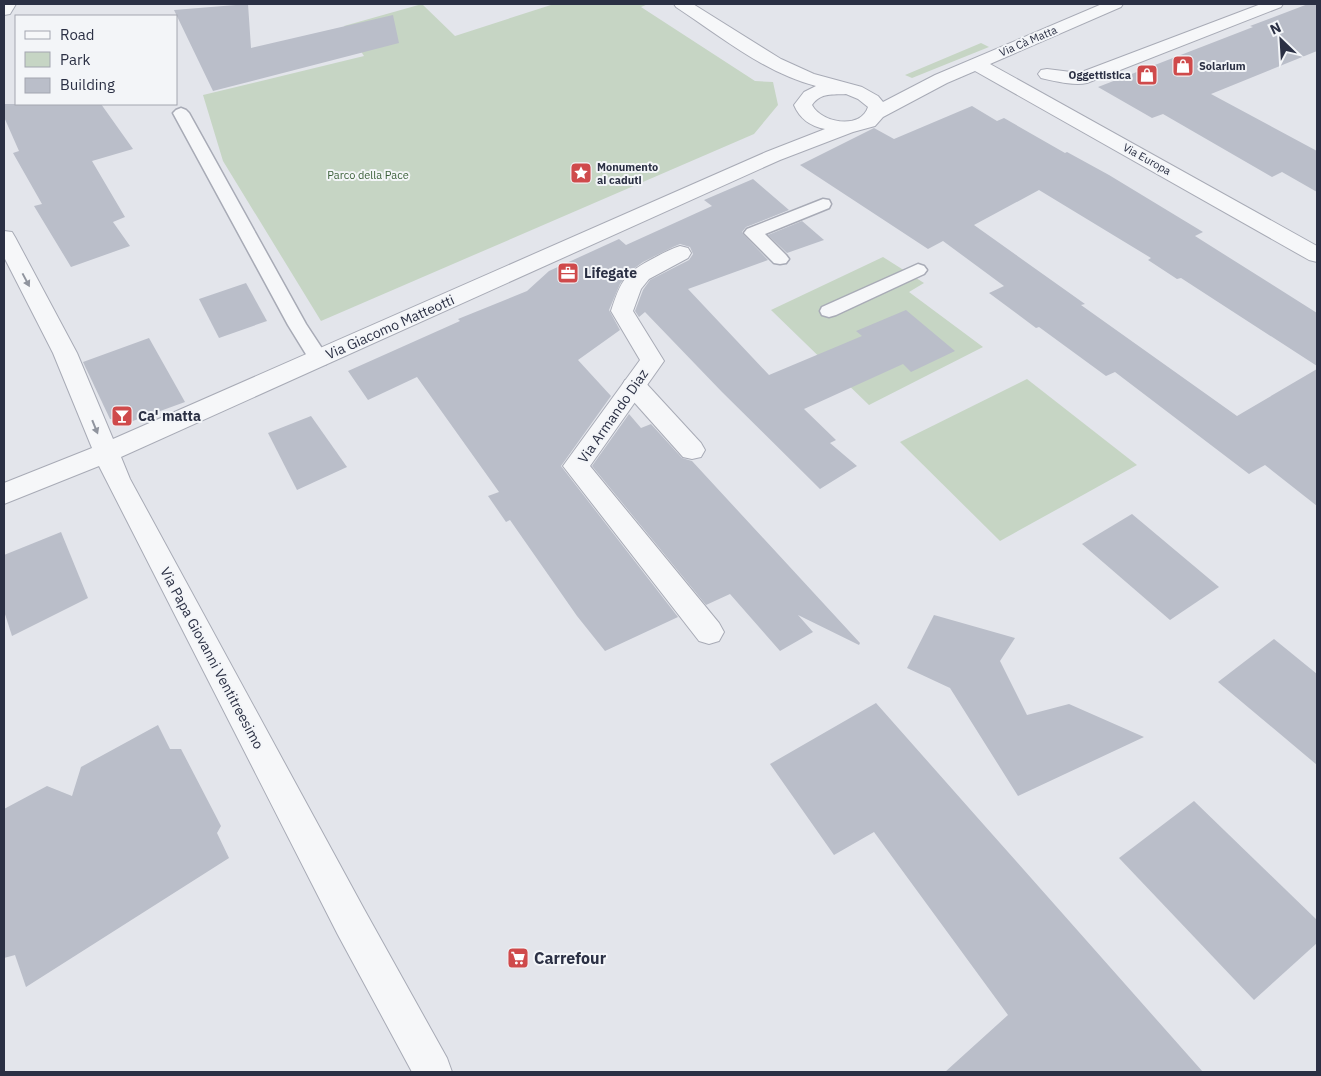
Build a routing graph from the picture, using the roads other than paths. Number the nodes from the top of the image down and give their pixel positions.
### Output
1 (8, 4) edge
2 (682, 4) edge
3 (1115, 4) edge
4 (1274, 4) edge
5 (4, 10) edge
6 (1199, 14) dead end
7 (1220, 25) junction
8 (776, 64) junction
9 (976, 64) junction
10 (1047, 74) dead end
11 (941, 79) junction
12 (850, 90) junction
13 (806, 107) junction
14 (181, 112) dead end
15 (877, 113) junction
16 (848, 127) junction
17 (773, 156) junction
18 (823, 204) dead end
19 (4, 237) edge
20 (680, 253) dead end
21 (1317, 255) edge
22 (780, 260) dead end
23 (918, 270) dead end
24 (829, 311) dead end
25 (319, 359) junction
26 (634, 386) junction
27 (692, 450) dead end
28 (106, 453) junction
29 (4, 494) edge
30 (709, 632) dead end
31 (434, 1072) edge

1 - 5 street
2 - 8 street
3 - 9 street, Via Cà Matta
4 - 7 street
6 - 7 street
7 - 10 street
8 - 12 street
8 - 13 street
9 - 11 street, Via Cà Matta
9 - 21 street, Via Europa
11 - 12 street, Via Cà Matta
11 - 15 street, Via Cà Matta
12 - 13 street
12 - 15 street
13 - 16 street, Via Giacomo Matteotti
13 - 17 street, Via Giacomo Matteotti
14 - 25 lane
15 - 16 street, Via Giacomo Matteotti
16 - 17 street, Via Giacomo Matteotti
17 - 25 street, Via Giacomo Matteotti
18 - 22 lane
19 -> 28 street, Via Papa Giovanni Ventitreesimo
20 - 26 street, Via Armando Diaz
23 - 24 lane
25 - 28 street, Via Giacomo Matteotti
26 - 27 street
26 - 30 street, Via Armando Diaz
28 - 29 street, Via Giacomo Matteotti
28 - 31 street, Via Papa Giovanni Ventitreesimo

